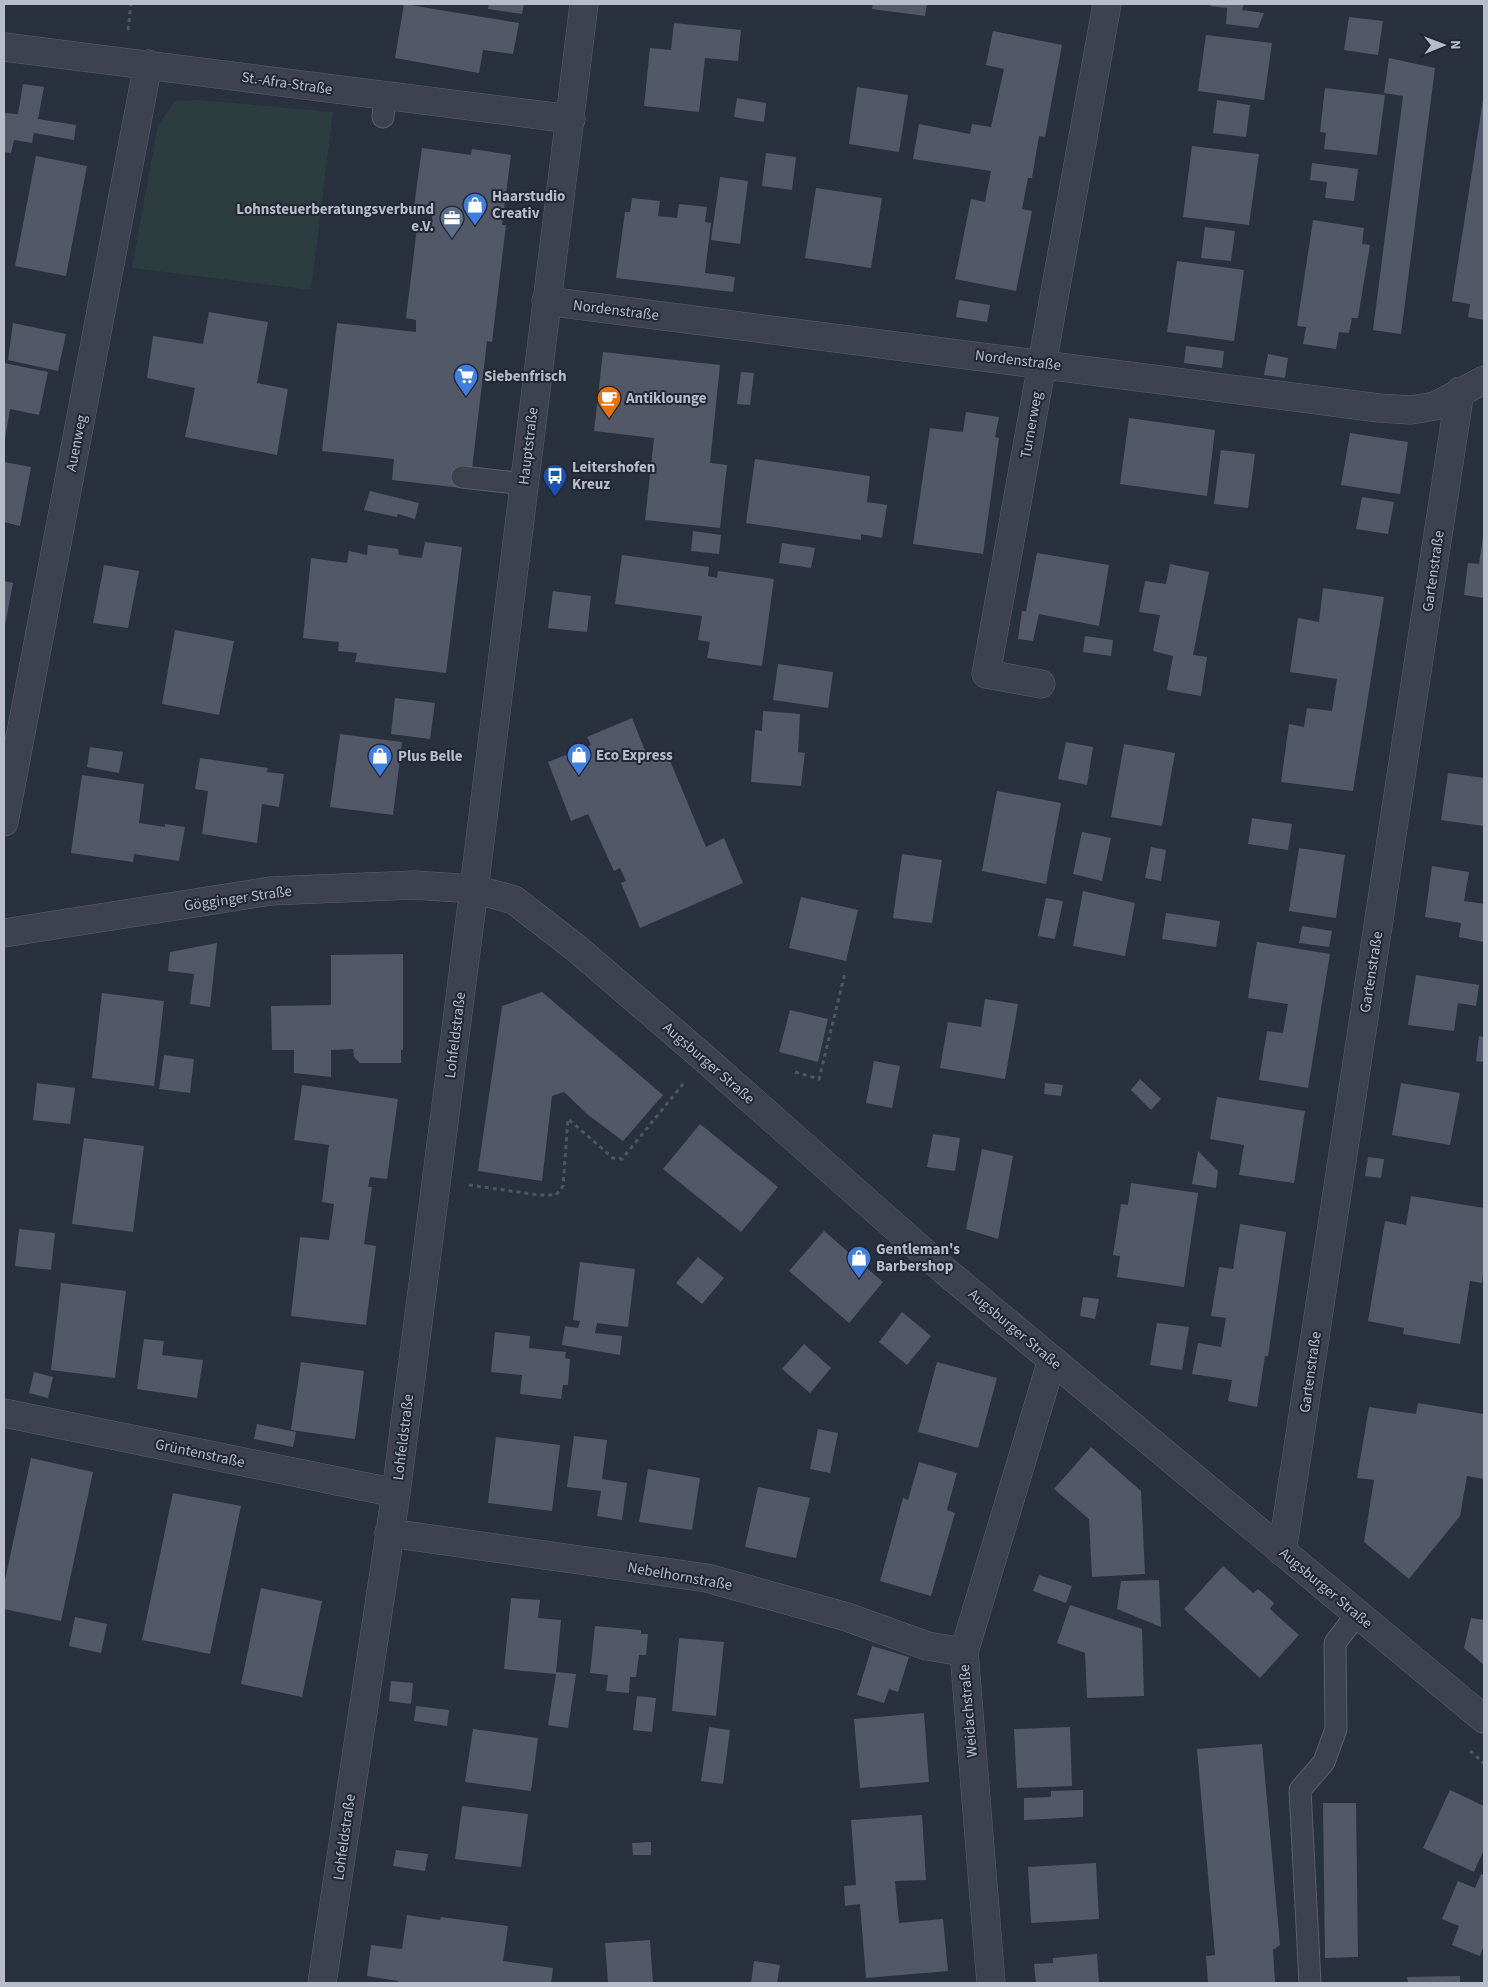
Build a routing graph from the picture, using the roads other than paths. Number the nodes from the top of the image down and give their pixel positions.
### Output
1 (584, 4) edge
2 (1107, 4) edge
3 (4, 47) edge
4 (148, 64) junction
5 (571, 119) junction
6 (546, 301) junction
7 (1042, 363) junction
8 (1484, 380) edge
9 (1460, 391) junction
10 (462, 477) dead end
11 (524, 484) junction
12 (1041, 684) dead end
13 (4, 822) edge
14 (474, 888) junction
15 (4, 933) edge
16 (1052, 1360) junction
17 (4, 1413) edge
18 (396, 1492) junction
19 (389, 1534) junction
20 (1282, 1552) junction
21 (1357, 1614) junction
22 (964, 1652) junction
23 (1484, 1720) edge
24 (322, 1983) edge
25 (991, 1983) edge
26 (1310, 1983) edge

1 - 5 street, Hauptstraße
2 - 7 street, Turnerweg
3 - 4 street, St.-Afra-Straße
4 - 5 street, St.-Afra-Straße
4 - 13 street, Auenweg
5 - 6 street, Hauptstraße
6 - 7 street, Nordenstraße
6 - 11 street, Hauptstraße
7 - 9 street, Nordenstraße
7 - 12 street, Turnerweg
8 - 9 street, Nordenstraße
9 - 20 street, Gartenstraße
10 - 11 lane
11 - 14 street, Hauptstraße
14 - 15 street, Gögginger Straße
14 - 16 street, Augsburger Straße
14 - 18 street, Lohfeldstraße
16 - 20 street, Augsburger Straße
16 - 22 street, Weidachstraße
17 - 18 street, Grüntenstraße
18 - 19 street, Lohfeldstraße
19 - 22 street, Nebelhornstraße
19 - 24 street, Lohfeldstraße
20 - 21 street, Augsburger Straße
21 - 23 street, Augsburger Straße
21 - 26 lane
22 - 25 street, Weidachstraße

